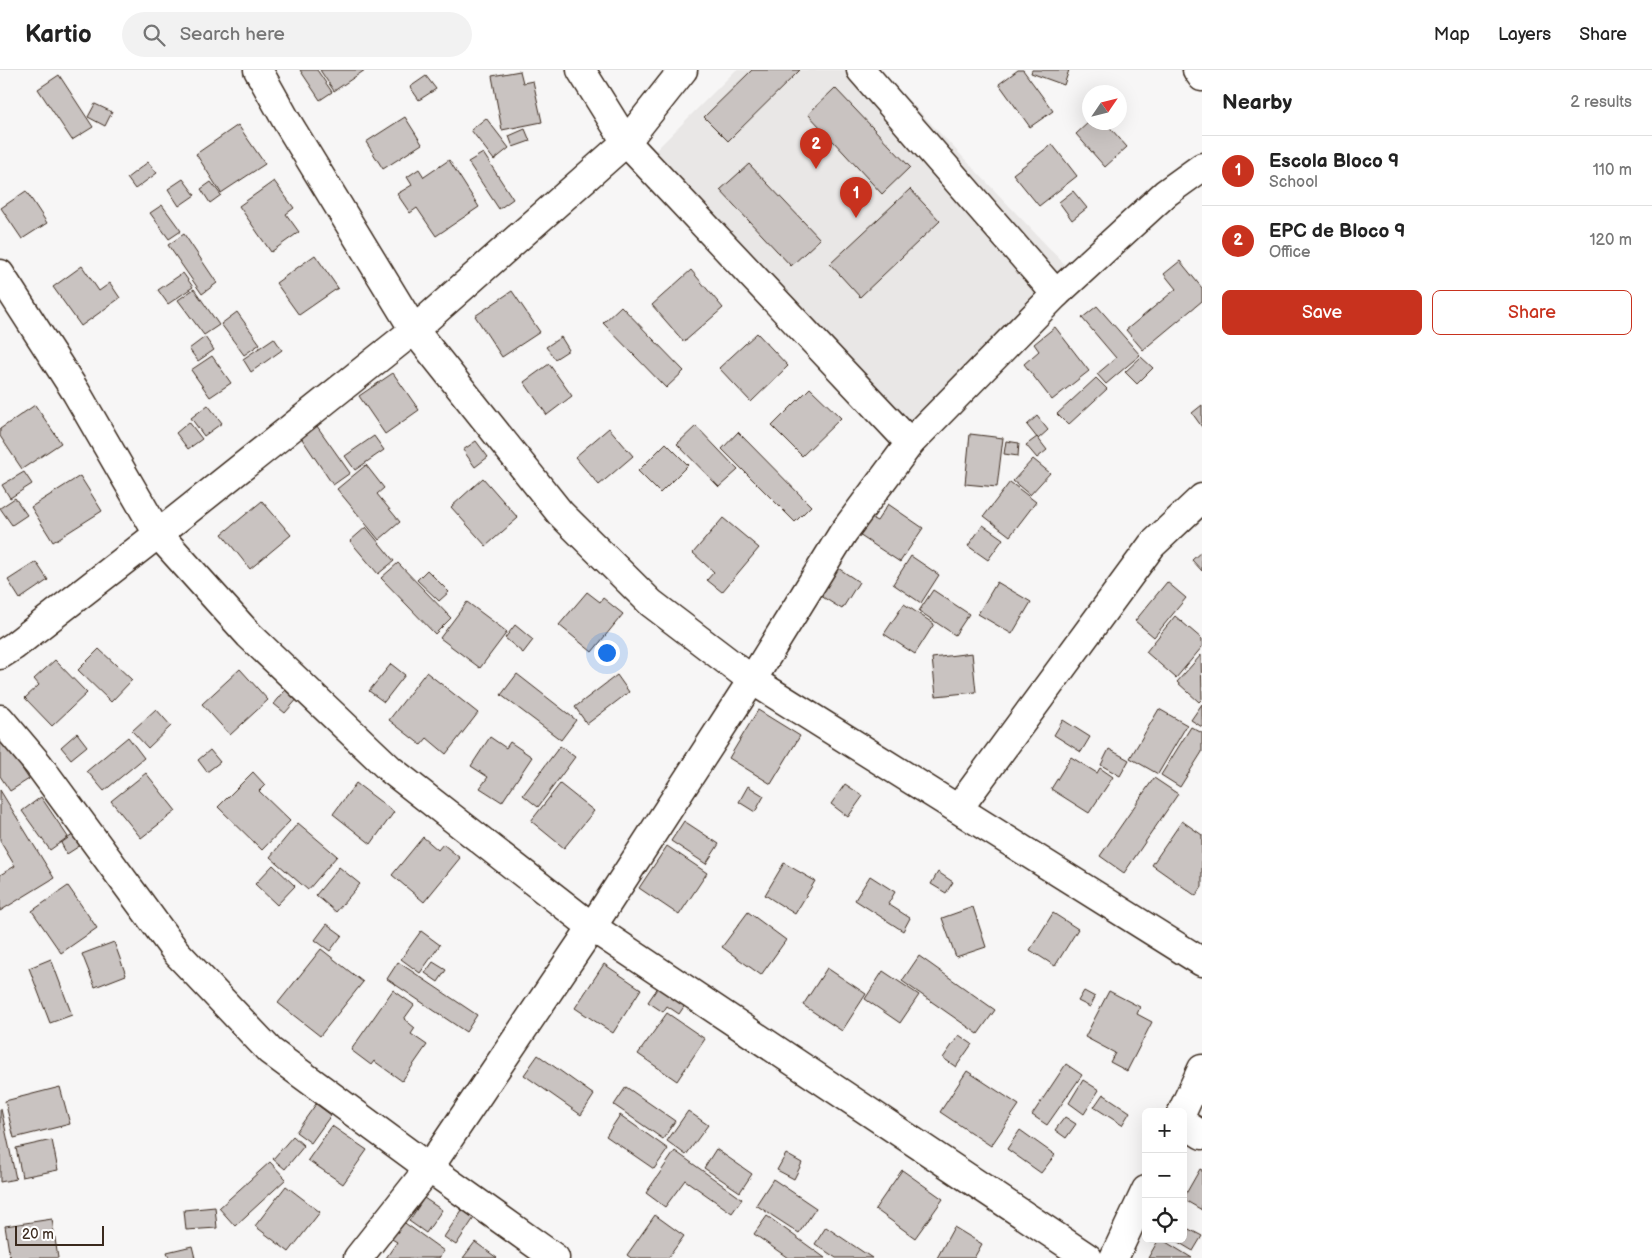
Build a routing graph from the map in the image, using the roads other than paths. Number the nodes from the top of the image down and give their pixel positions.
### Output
1 (258, 70) edge
2 (581, 70) edge
3 (683, 70) edge
4 (861, 70) edge
5 (1197, 70) edge
6 (1202, 77) edge
7 (626, 142) junction
8 (1202, 166) edge
9 (0, 274) edge
10 (1056, 294) junction
11 (414, 330) junction
12 (910, 444) junction
13 (1202, 498) edge
14 (158, 534) junction
15 (0, 655) edge
16 (752, 680) junction
17 (0, 719) edge
18 (958, 809) junction
19 (592, 927) junction
20 (1202, 962) edge
21 (1202, 1069) edge
22 (1184, 1108) edge
23 (1187, 1126) edge
24 (1202, 1135) edge
25 (429, 1168) junction
26 (1142, 1198) edge
27 (358, 1258) edge
28 (555, 1258) edge
29 (1088, 1258) edge
30 (1114, 1258) edge

1 - 11 street
2 - 7 street
3 - 7 street
4 - 10 street
5 - 6 street
7 - 11 street
7 - 12 street
8 - 10 street
9 - 14 street
10 - 12 street
11 - 14 street
11 - 16 street
12 - 16 street
13 - 18 street
14 - 15 street
14 - 19 street
16 - 18 street
16 - 19 street
17 - 25 street
18 - 20 street
19 - 25 street
19 - 29 street
21 - 22 street
23 - 24 street
25 - 27 street
25 - 28 street
26 - 30 street

